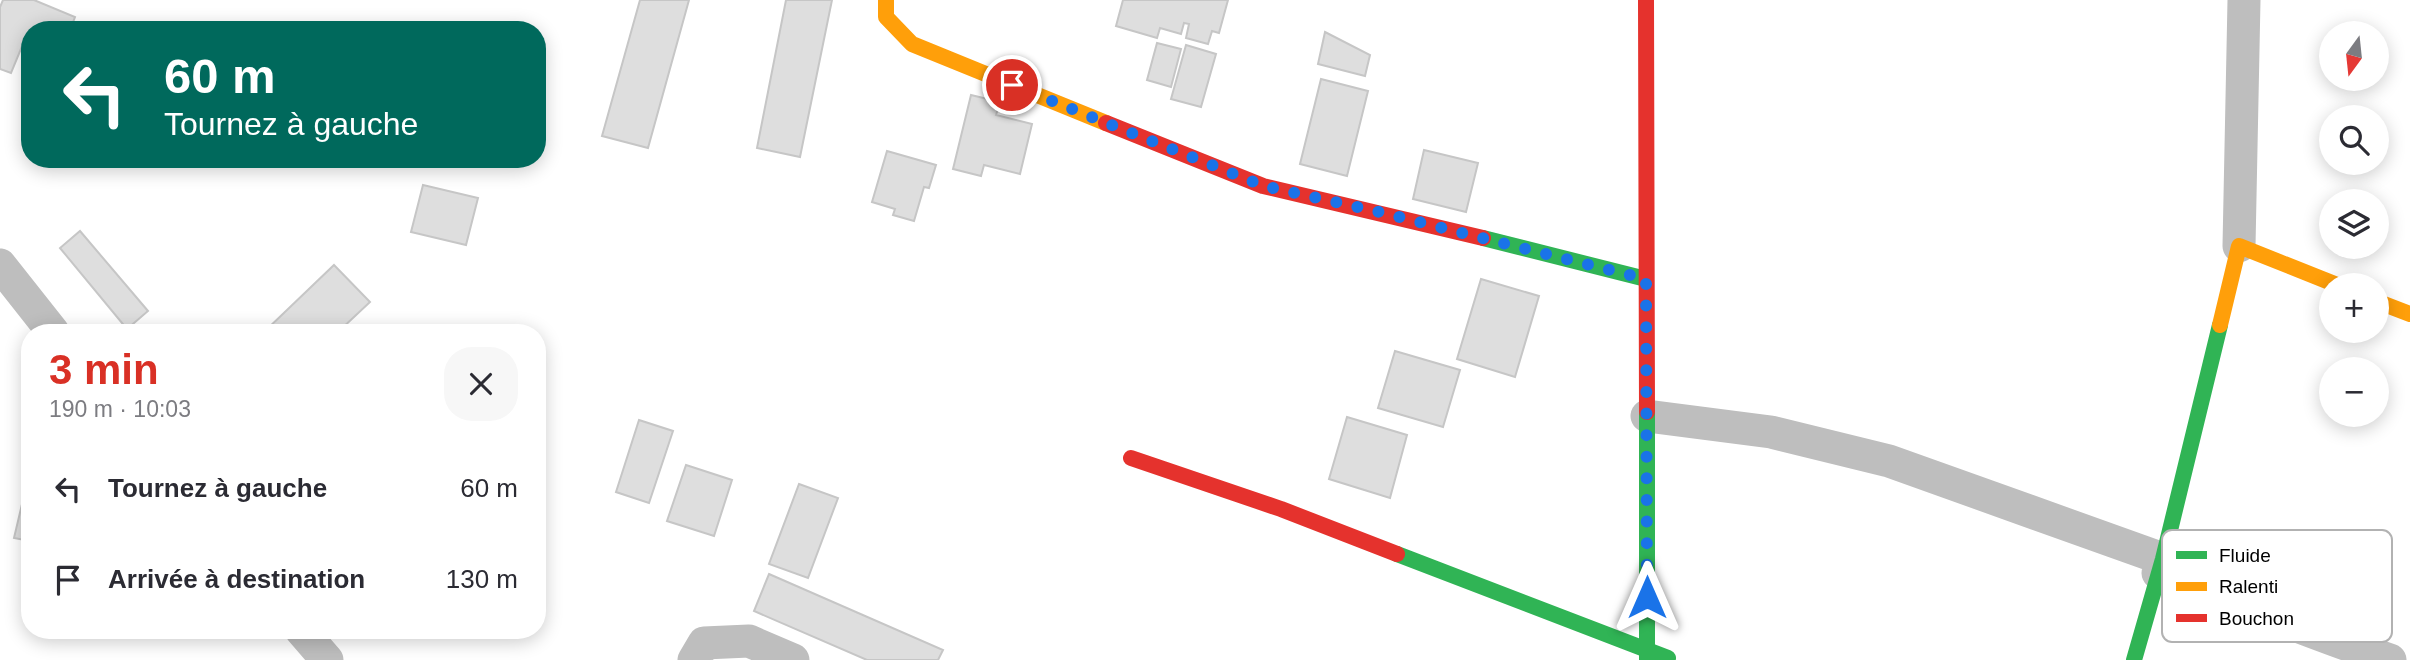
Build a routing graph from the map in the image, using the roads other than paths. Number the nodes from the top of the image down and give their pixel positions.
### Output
1 (886, 0) edge
2 (1646, 0) edge
3 (2244, 0) edge
4 (2239, 246) junction
5 (0, 265) edge
6 (2319, 278) edge
7 (1646, 279) junction
8 (2389, 306) edge
9 (2410, 314) edge
10 (47, 324) edge
11 (1647, 416) junction
12 (1131, 458) dead end
13 (2169, 530) edge
14 (2162, 558) edge
15 (2160, 566) junction
16 (309, 639) edge
17 (2339, 642) edge
18 (1647, 655) edge
19 (327, 660) edge
20 (694, 660) edge
21 (793, 660) edge
22 (1674, 660) edge
23 (2134, 660) edge
24 (2390, 660) edge

1 - 7 street
2 - 7 street
3 - 4 street
4 - 6 street
4 - 13 street
5 - 10 street
7 - 11 street
8 - 9 street
11 - 15 street
11 - 18 street
12 - 18 street
14 - 15 street
15 - 23 street
16 - 19 street
17 - 24 street
18 - 22 street
20 - 21 street

